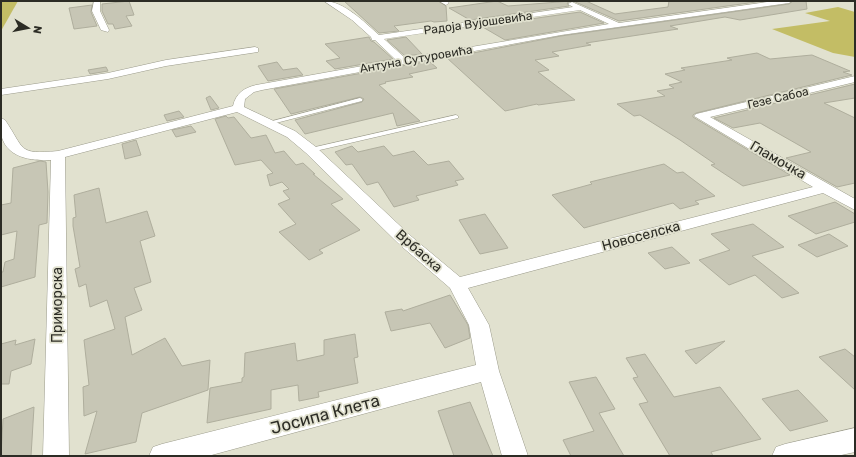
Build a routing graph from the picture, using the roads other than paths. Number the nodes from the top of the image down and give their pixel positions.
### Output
1 (97, 1) edge
2 (327, 1) edge
3 (564, 1) edge
4 (785, 1) edge
5 (582, 8) junction
6 (618, 25) junction
7 (105, 30) dead end
8 (375, 38) junction
9 (255, 50) dead end
10 (403, 61) junction
11 (855, 79) edge
12 (1, 92) edge
13 (360, 100) dead end
14 (238, 108) junction
15 (700, 116) joint
16 (456, 117) dead end
17 (1, 122) edge
18 (268, 123) junction
19 (311, 150) junction
20 (58, 155) junction
21 (825, 188) junction
22 (855, 205) edge
23 (457, 284) junction
24 (488, 372) junction
25 (855, 440) edge
26 (56, 456) edge
27 (162, 456) edge
28 (515, 456) edge
29 (784, 456) edge

1 - 7 street
2 - 8 street
3 - 5 street
4 - 6 street, Антуна Сутуровића
5 - 6 street
5 - 8 street, Радоја Вујошевића
6 - 10 street, Антуна Сутуровића
8 - 10 street
9 - 12 street
10 - 14 street, Антуна Сутуровића
11 - 15 street, Гезе Сабоа
13 - 18 lane
14 - 18 street, Врбаска
14 - 20 street
15 - 21 street, Гламочка
16 - 19 lane
17 - 20 street
18 - 19 street, Врбаска
19 - 23 street, Врбаска
20 - 26 street, Приморска
21 - 22 street, Гламочка
21 - 23 street, Новоселска
23 - 24 street, Врбаска
24 - 27 street, Јосипа Клета
24 - 28 street, Врбаска
25 - 29 street

